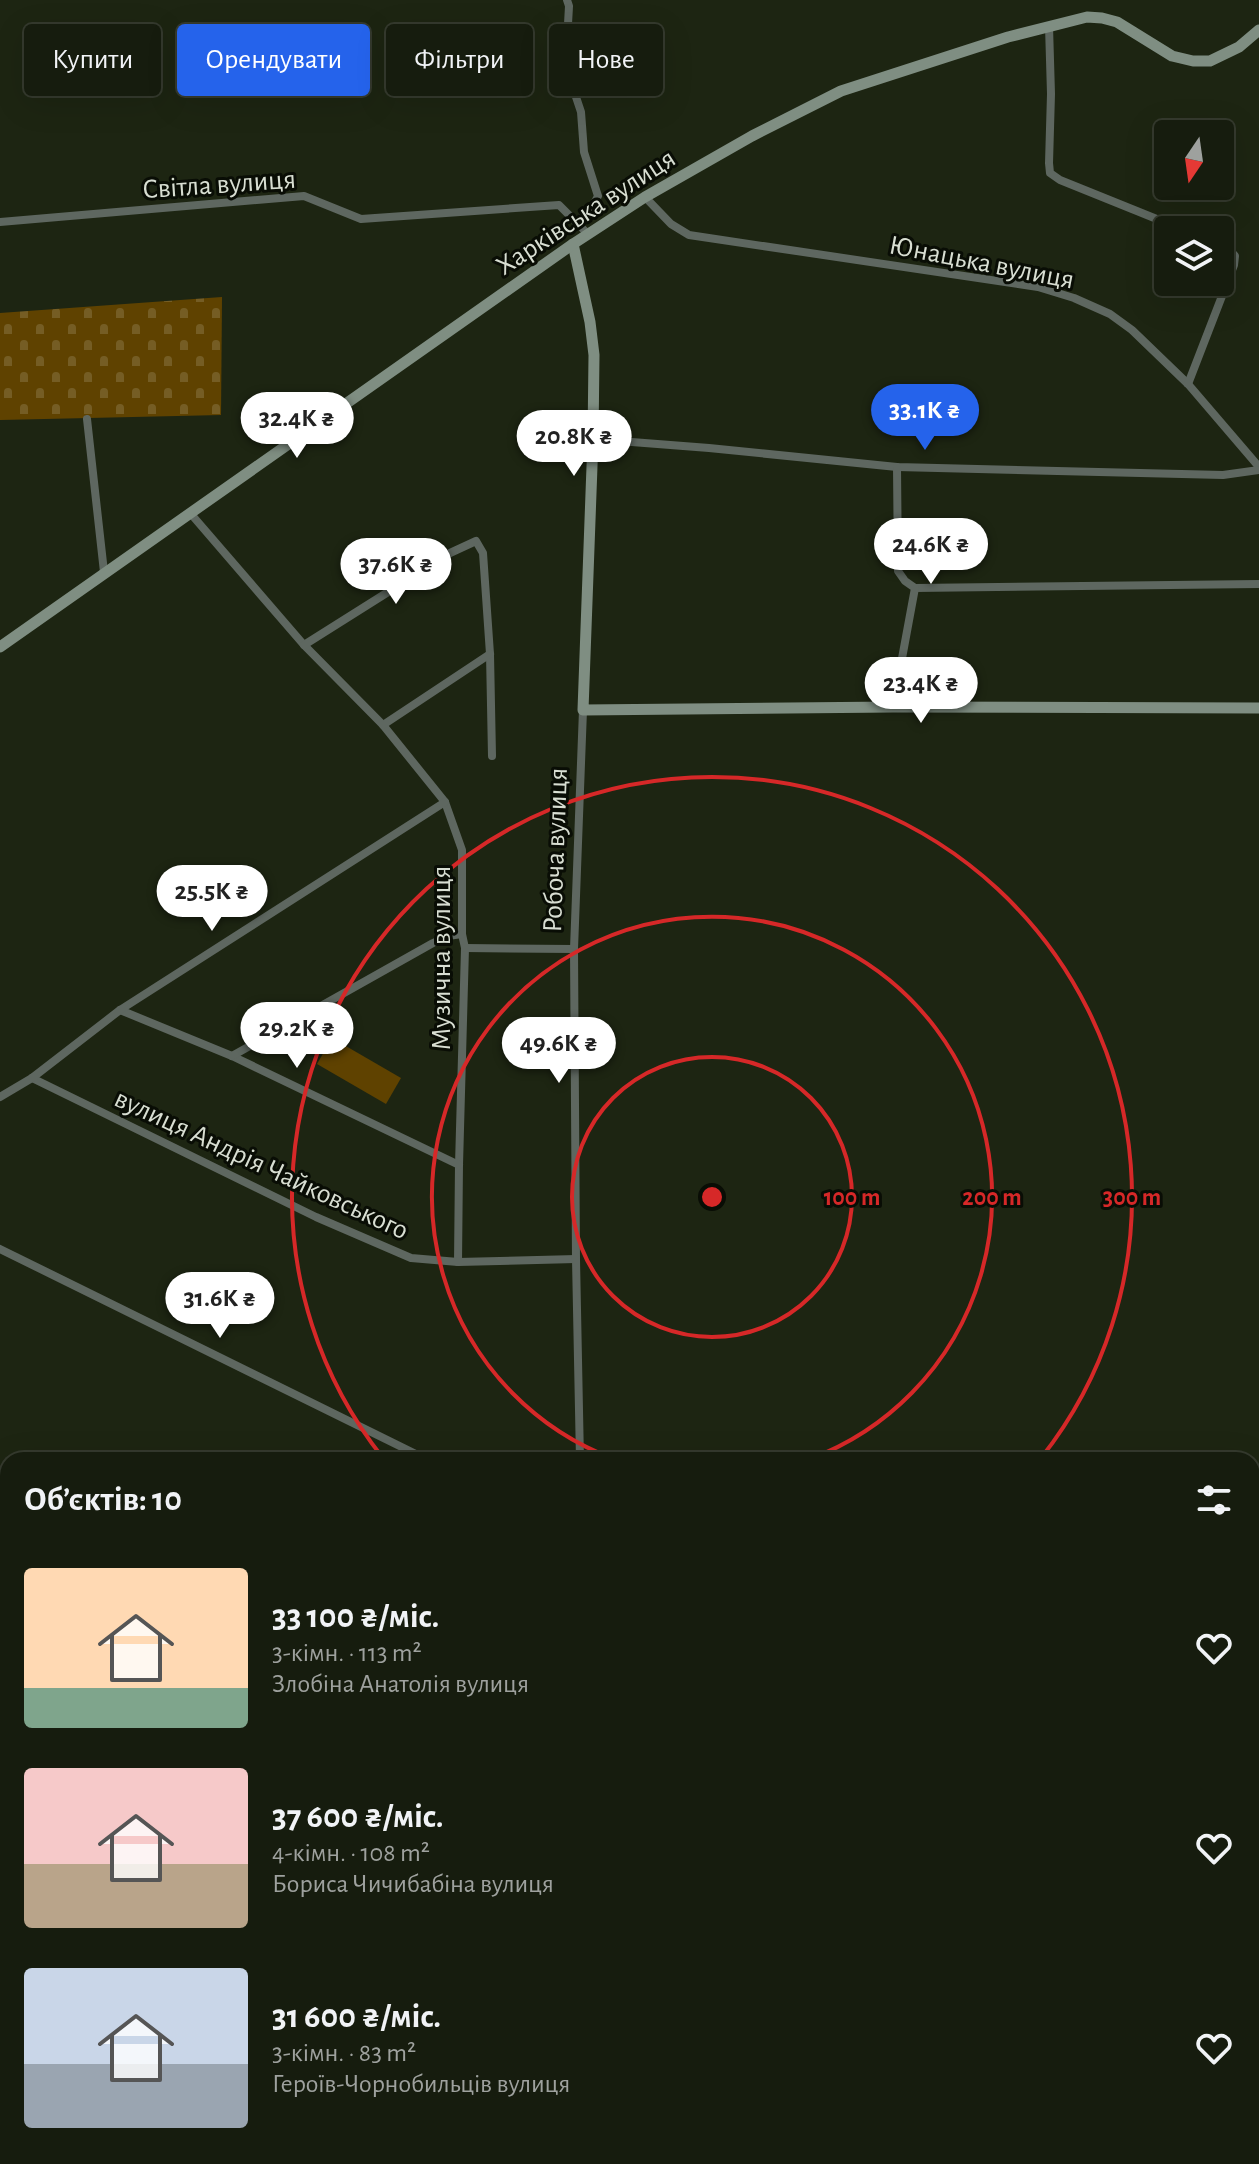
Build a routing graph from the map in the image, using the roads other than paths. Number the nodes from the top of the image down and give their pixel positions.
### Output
1 (567, 0) edge
2 (1049, 26) junction
3 (1259, 31) edge
4 (645, 197) junction
5 (1154, 218) edge
6 (575, 221) junction
7 (0, 222) edge
8 (588, 234) junction
9 (573, 244) junction
10 (1222, 296) edge
11 (1188, 384) junction
12 (87, 419) dead end
13 (593, 439) junction
14 (897, 467) junction
15 (1259, 469) edge
16 (191, 514) junction
17 (104, 572) junction
18 (1259, 584) edge
19 (915, 588) junction
20 (304, 645) junction
21 (0, 647) edge
22 (490, 654) junction
23 (893, 707) junction
24 (1259, 708) edge
25 (583, 710) junction
26 (383, 725) junction
27 (492, 756) dead end
28 (445, 802) junction
29 (462, 934) junction
30 (465, 948) junction
31 (574, 949) junction
32 (120, 1010) junction
33 (232, 1056) junction
34 (32, 1078) junction
35 (0, 1097) edge
36 (459, 1165) junction
37 (0, 1249) edge
38 (576, 1259) junction
39 (458, 1262) junction
40 (412, 1452) edge
41 (580, 1452) edge

1 - 6 street
2 - 3 street, Харківська вулиця
2 - 4 street, Харківська вулиця
2 - 5 street
4 - 8 street, Харківська вулиця
4 - 11 street, Юнацька вулиця
6 - 7 street, Світла вулиця
6 - 8 street
8 - 9 street, Харківська вулиця
9 - 13 street, Робоча вулиця
9 - 16 street, Харківська вулиця
10 - 11 street
11 - 15 street, Юнацька вулиця
12 - 17 street
13 - 14 street
13 - 25 street, Робоча вулиця
14 - 15 street
14 - 19 street
16 - 17 street, Харківська вулиця
16 - 20 street, Музична вулиця
17 - 21 street, Харківська вулиця
18 - 19 street
19 - 23 street
20 - 22 street
20 - 26 street, Музична вулиця
22 - 26 street
22 - 27 street
23 - 24 street
23 - 25 street
25 - 31 street, Робоча вулиця
26 - 28 street, Музична вулиця
28 - 29 street, Музична вулиця
28 - 32 street
29 - 30 street, Музична вулиця
29 - 33 street
30 - 31 street
30 - 36 street, Музична вулиця
31 - 38 street, Робоча вулиця
32 - 33 street
32 - 34 street
33 - 36 street
34 - 35 street
34 - 39 street, вулиця Андрія Чайковського
36 - 39 street, Музична вулиця
37 - 40 street
38 - 39 street, вулиця Андрія Чайковського
38 - 41 street, Робоча вулиця

